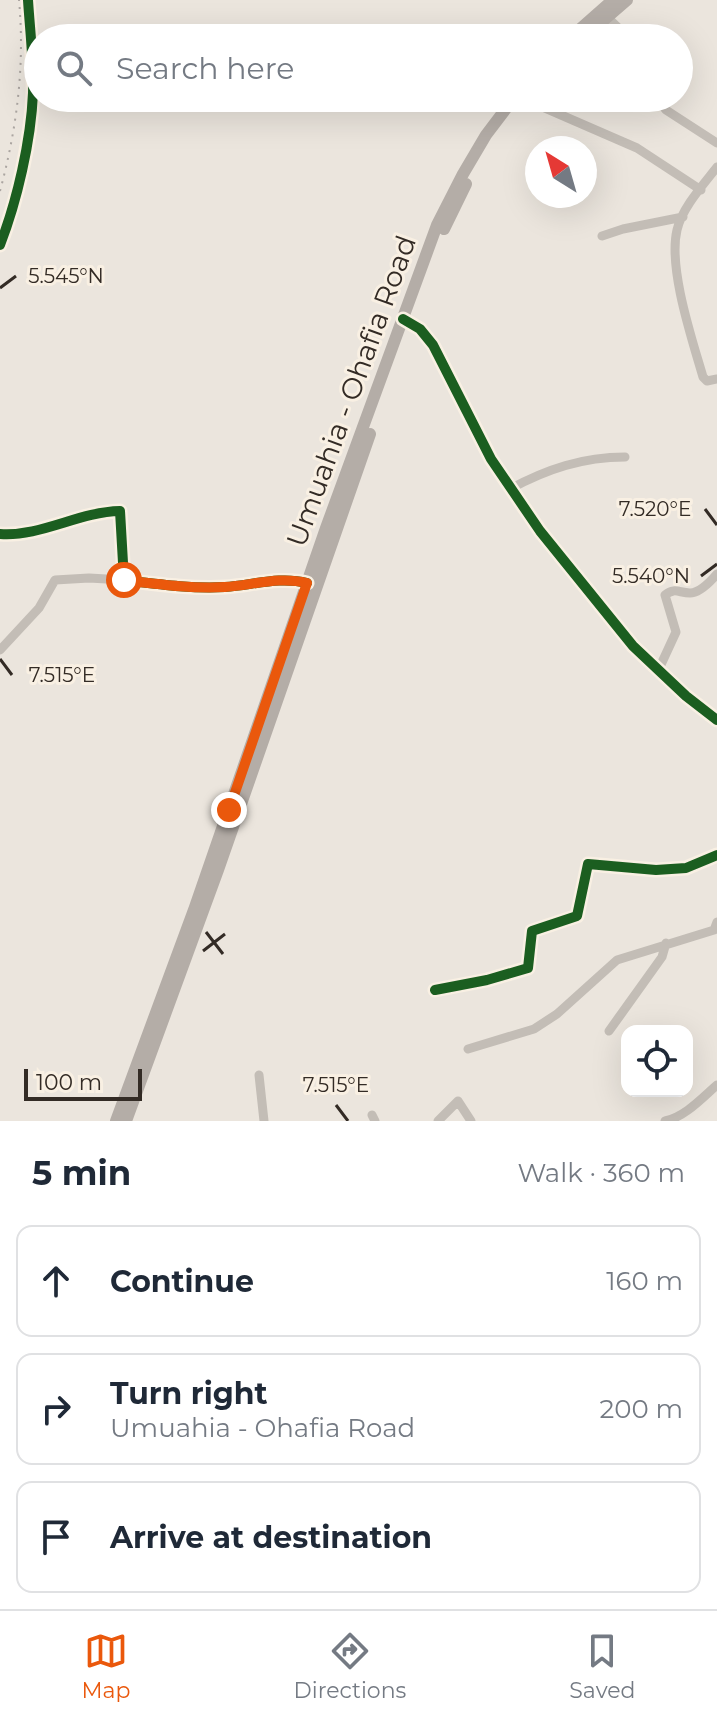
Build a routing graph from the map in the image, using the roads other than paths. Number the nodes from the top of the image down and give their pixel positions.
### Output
1 (28, 0) edge
2 (613, 0) edge
3 (627, 0) edge
4 (607, 17) junction
5 (30, 24) edge
6 (586, 24) edge
7 (599, 24) edge
8 (614, 24) edge
9 (32, 112) edge
10 (503, 112) edge
11 (512, 112) edge
12 (558, 112) edge
13 (669, 112) edge
14 (717, 143) edge
15 (717, 167) edge
16 (701, 190) junction
17 (683, 217) junction
18 (602, 236) dead end
19 (0, 245) edge
20 (406, 320) junction
21 (717, 379) edge
22 (625, 457) dead end
23 (510, 489) junction
24 (0, 534) edge
25 (717, 574) edge
26 (124, 580) junction
27 (307, 583) junction
28 (0, 650) edge
29 (658, 671) junction
30 (717, 720) edge
31 (717, 855) edge
32 (717, 922) edge
33 (666, 943) junction
34 (435, 990) dead end
35 (609, 1031) dead end
36 (468, 1049) dead end
37 (259, 1075) dead end
38 (135, 1084) junction
39 (717, 1085) edge
40 (116, 1121) edge
41 (126, 1121) edge
42 (264, 1121) edge
43 (438, 1121) edge
44 (471, 1121) edge
45 (665, 1121) edge

1 - 5 main road
2 - 6 main road
3 - 4 main road
4 - 7 main road
4 - 8 street
9 - 19 main road
10 - 20 main road, Umuahia - Ohafia Road
11 - 20 main road, Umuahia - Ohafia Road
12 - 16 street
13 - 14 street
15 - 16 street
16 - 17 street
17 - 18 street
17 - 21 street
20 - 23 main road
20 - 27 main road, Umuahia - Ohafia Road
20 - 38 main road, Umuahia - Ohafia Road
22 - 23 street
23 - 29 main road
24 - 26 street
25 - 29 street
26 - 27 street
26 - 28 street
27 - 38 main road, Umuahia - Ohafia Road
29 - 30 main road
31 - 34 street
32 - 33 street
33 - 35 street
33 - 36 street
37 - 42 street
38 - 40 main road, Umuahia - Ohafia Road
38 - 41 main road, Umuahia - Ohafia Road
39 - 45 street
43 - 44 street

